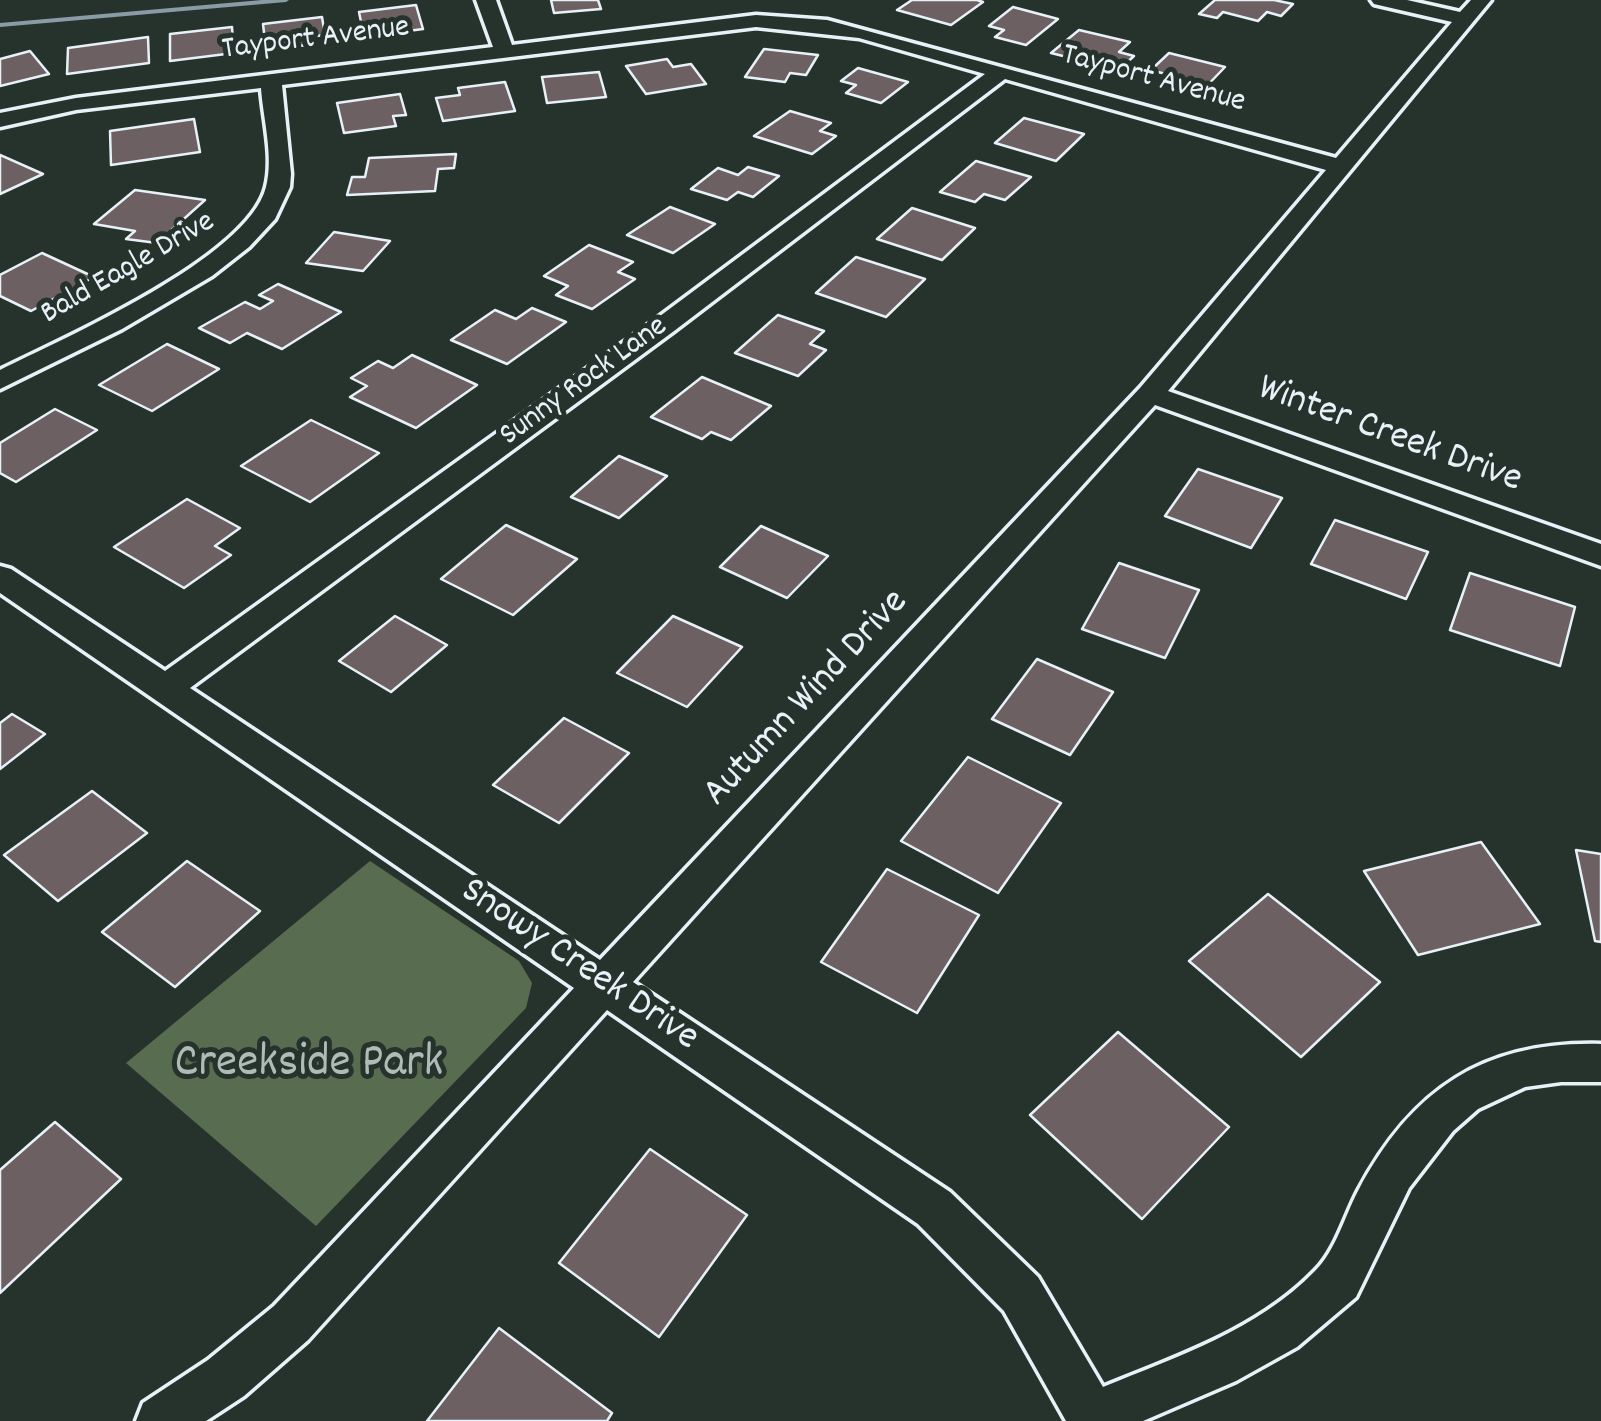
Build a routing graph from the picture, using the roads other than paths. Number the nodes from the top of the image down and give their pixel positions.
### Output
1 (486, 0) edge
2 (1381, 0) edge
3 (1473, 10) edge
4 (504, 50) junction
5 (1000, 73) junction
6 (271, 80) junction
7 (0, 120) edge
8 (1341, 167) junction
9 (0, 382) edge
10 (1150, 394) junction
11 (1601, 555) edge
12 (0, 576) edge
13 (166, 688) junction
14 (604, 984) junction
15 (1601, 1063) edge
16 (1093, 1419) edge
17 (161, 1421) edge

1 - 4 street
2 - 3 street
3 - 8 street, Autumn Wind Drive
4 - 5 street, Tayport Avenue
4 - 6 street, Tayport Avenue
5 - 8 street, Tayport Avenue
5 - 13 street, Sunny Rock Lane
6 - 7 street, Tayport Avenue
6 - 9 street, Bald Eagle Drive
8 - 10 street, Autumn Wind Drive
10 - 11 street, Winter Creek Drive
10 - 14 street, Autumn Wind Drive
12 - 13 street, Snowy Creek Drive
13 - 14 street, Snowy Creek Drive
14 - 16 street, Snowy Creek Drive
14 - 17 street, Autumn Wind Drive
15 - 16 street

